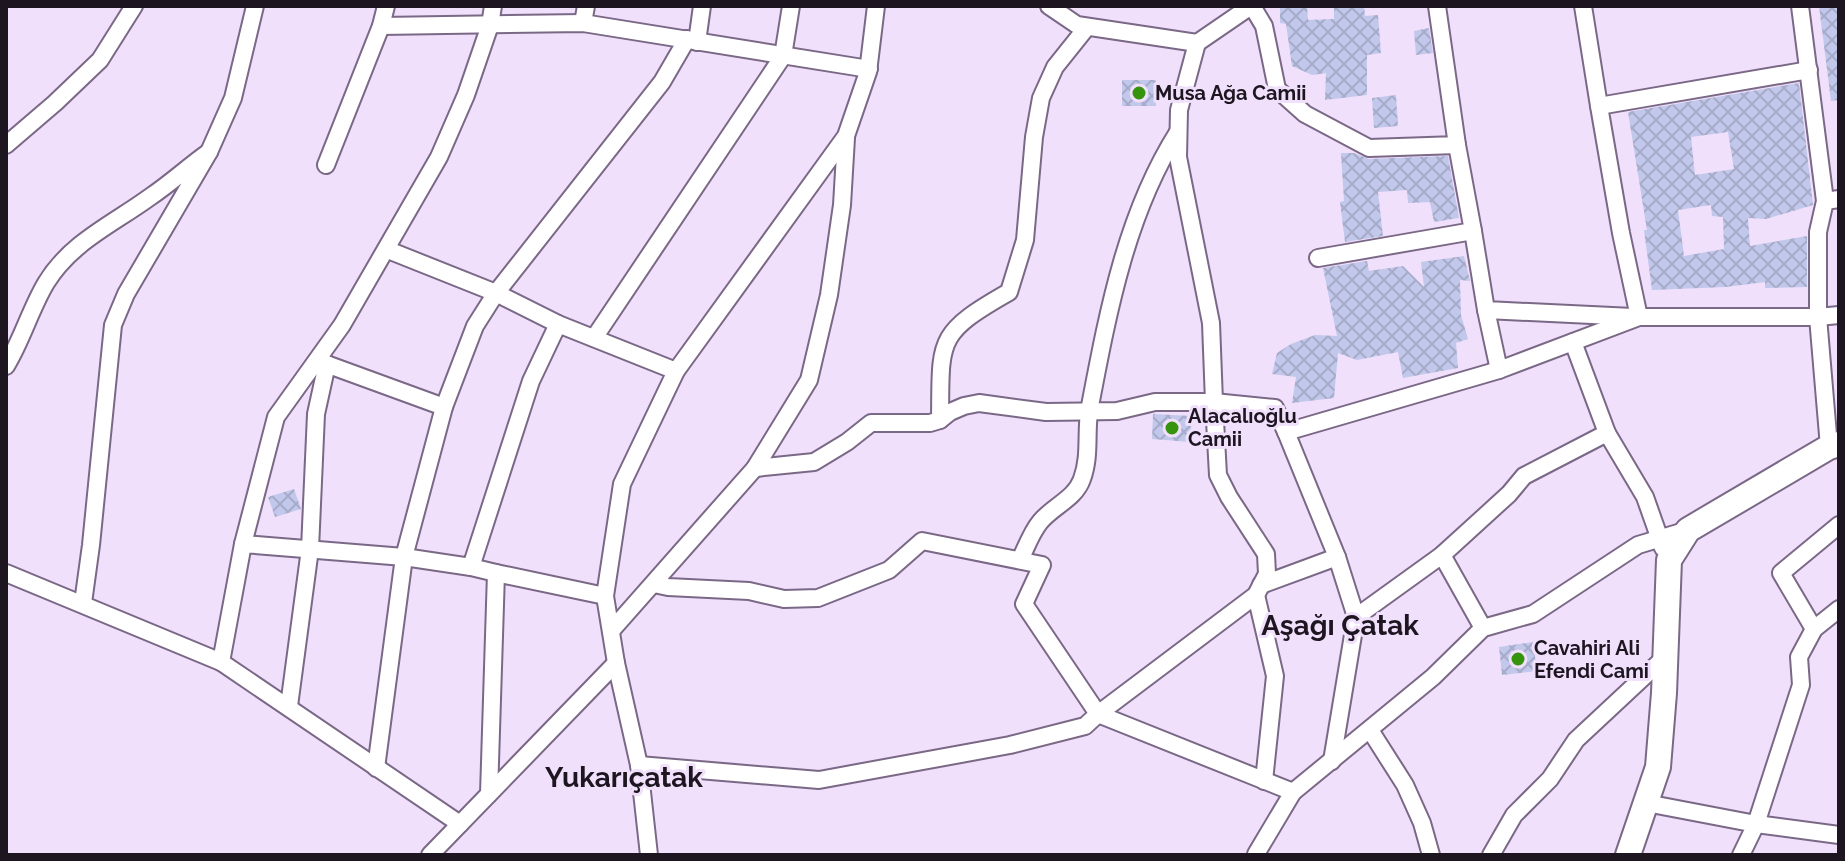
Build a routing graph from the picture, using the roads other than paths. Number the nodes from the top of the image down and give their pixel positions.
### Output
1 (134, 6) edge
2 (255, 6) edge
3 (386, 6) edge
4 (493, 6) edge
5 (586, 6) edge
6 (702, 6) edge
7 (791, 6) edge
8 (876, 6) edge
9 (1049, 6) edge
10 (1252, 6) edge
11 (1437, 6) edge
12 (1583, 6) edge
13 (1800, 6) edge
14 (583, 23) junction
15 (490, 25) junction
16 (381, 26) junction
17 (1087, 27) junction
18 (692, 40) junction
19 (1197, 43) junction
20 (783, 56) junction
21 (869, 69) junction
22 (1809, 70) junction
23 (1599, 106) junction
24 (1179, 131) junction
25 (846, 136) junction
26 (6, 145) edge
27 (1457, 145) junction
28 (209, 152) junction
29 (326, 165) dead end
30 (1832, 200) edge
31 (1473, 231) junction
32 (388, 250) junction
33 (1318, 258) dead end
34 (496, 293) junction
35 (1486, 310) junction
36 (1839, 315) edge
37 (1639, 317) junction
38 (1818, 317) junction
39 (558, 324) junction
40 (594, 338) junction
41 (1573, 342) junction
42 (322, 363) junction
43 (6, 366) edge
44 (1499, 370) junction
45 (676, 371) junction
46 (1214, 402) junction
47 (444, 407) junction
48 (1089, 411) junction
49 (940, 420) junction
50 (1286, 432) junction
51 (1607, 433) junction
52 (1834, 445) edge
53 (755, 468) junction
54 (1839, 525) edge
55 (243, 544) junction
56 (310, 549) junction
57 (1664, 549) junction
58 (1442, 555) junction
59 (404, 557) junction
60 (1337, 557) junction
61 (1020, 560) junction
62 (471, 567) junction
63 (6, 573) edge
64 (496, 573) junction
65 (654, 584) junction
66 (1258, 590) junction
67 (605, 596) junction
68 (83, 603) junction
69 (1839, 609) edge
70 (1356, 617) junction
71 (1483, 628) junction
72 (1814, 629) junction
73 (611, 631) junction
74 (1665, 657) junction
75 (221, 662) junction
76 (616, 663) junction
77 (289, 706) junction
78 (1098, 714) junction
79 (1370, 730) junction
80 (1332, 761) junction
81 (639, 765) junction
82 (376, 768) junction
83 (1264, 781) junction
84 (1293, 792) junction
85 (489, 794) junction
86 (1646, 803) junction
87 (460, 824) junction
88 (1756, 824) junction
89 (1839, 835) edge
90 (430, 855) edge
91 (649, 855) edge
92 (1250, 855) edge
93 (1431, 855) edge
94 (1491, 855) edge
95 (1628, 855) edge
96 (1741, 855) edge

1 - 26 street
2 - 28 street
3 - 16 street
4 - 15 street
5 - 14 street
6 - 18 street
7 - 20 street
8 - 21 street
9 - 17 street
10 - 19 street
10 - 27 street
11 - 27 street
12 - 23 street
13 - 22 street
14 - 15 street
14 - 18 street
15 - 16 street
15 - 32 street
16 - 29 street
17 - 19 street
17 - 49 street
18 - 20 street
18 - 34 street
19 - 24 street
20 - 21 street
20 - 40 street
21 - 25 street
22 - 23 street
22 - 30 street
23 - 37 street
24 - 46 street
24 - 48 street
25 - 45 street
25 - 53 street
27 - 31 street
28 - 43 street
28 - 68 street
30 - 38 street
31 - 33 street
31 - 35 street
32 - 34 street
32 - 42 street
34 - 39 street
34 - 47 street
35 - 37 street
35 - 44 street
36 - 38 street
37 - 38 street
37 - 41 street
38 - 52 street
39 - 40 street
39 - 62 street
40 - 45 street
41 - 44 street
41 - 51 street
42 - 47 street
42 - 55 street
42 - 56 street
44 - 50 street
45 - 67 street
46 - 48 street
46 - 50 street
46 - 66 street
47 - 59 street
48 - 49 street
48 - 61 street
49 - 53 street
50 - 60 street
51 - 57 street
51 - 58 street
52 - 57 street
53 - 65 street
54 - 72 street
55 - 56 street
55 - 75 street
56 - 59 street
56 - 77 street
57 - 71 street
57 - 74 street
58 - 70 street
58 - 71 street
59 - 62 street
59 - 82 street
60 - 66 street
60 - 70 street
61 - 65 street
61 - 78 street
62 - 64 street
63 - 68 street
64 - 67 street
64 - 85 street
65 - 73 street
66 - 78 street
66 - 83 street
67 - 73 street
68 - 75 street
69 - 72 street
70 - 80 street
71 - 79 street
72 - 88 street
73 - 76 street
74 - 86 street
74 - 94 street
75 - 77 street
76 - 81 street
76 - 85 street
77 - 82 street
78 - 81 street
78 - 83 street
79 - 80 street
79 - 93 street
80 - 84 street
81 - 91 street
82 - 87 street
83 - 84 street
84 - 92 street
85 - 87 street
86 - 88 street
86 - 95 street
87 - 90 street
88 - 89 street
88 - 96 street

